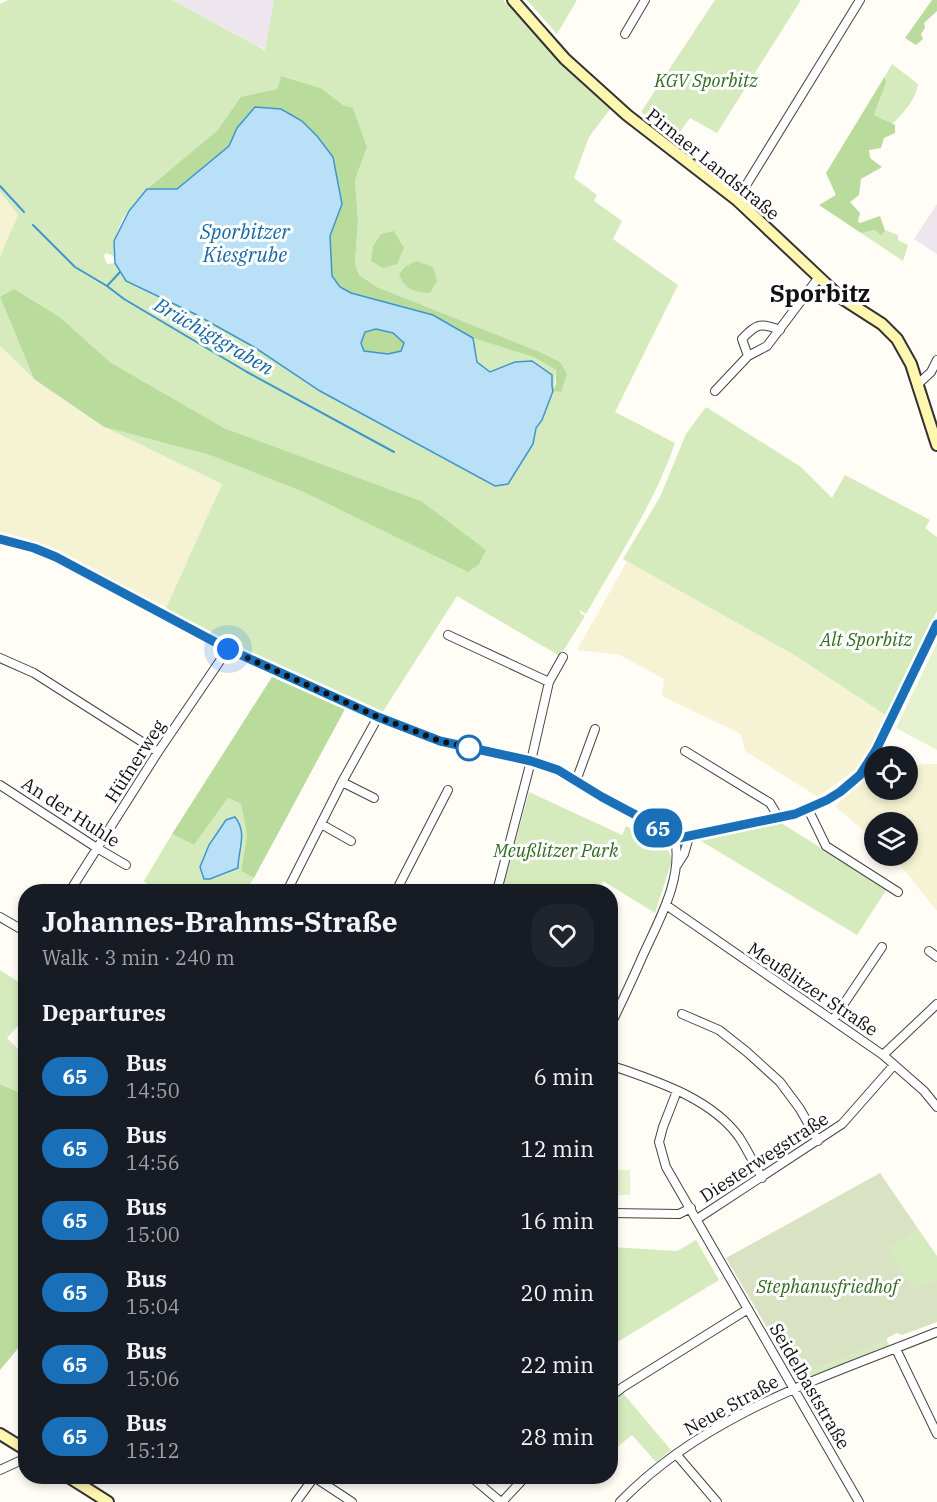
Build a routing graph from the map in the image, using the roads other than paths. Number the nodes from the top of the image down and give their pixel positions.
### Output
1 (513, 0) edge
2 (645, 0) edge
3 (857, 1) edge
4 (625, 34) dead end
5 (737, 200) junction
6 (819, 277) junction
7 (780, 330) junction
8 (748, 356) junction
9 (937, 360) edge
10 (918, 384) junction
11 (715, 391) dead end
12 (937, 445) edge
13 (0, 539) edge
14 (937, 624) edge
15 (448, 635) dead end
16 (228, 649) junction
17 (562, 657) dead end
18 (0, 658) edge
19 (549, 681) junction
20 (378, 717) junction
21 (595, 729) dead end
22 (685, 750) dead end
23 (158, 752) junction
24 (531, 761) junction
25 (576, 781) junction
26 (342, 782) junction
27 (0, 785) edge
28 (448, 790) dead end
29 (374, 798) dead end
30 (808, 809) junction
31 (779, 818) junction
32 (321, 824) junction
33 (689, 837) junction
34 (675, 838) junction
35 (351, 841) dead end
36 (97, 848) junction
37 (126, 865) dead end
38 (676, 866) junction
39 (74, 884) edge
40 (291, 884) edge
41 (400, 884) edge
42 (499, 884) edge
43 (898, 892) dead end
44 (666, 905) junction
45 (0, 917) edge
46 (18, 927) edge
47 (882, 947) dead end
48 (929, 951) dead end
49 (937, 957) edge
50 (937, 1004) edge
51 (618, 1009) edge
52 (682, 1014) dead end
53 (832, 1020) junction
54 (883, 1055) junction
55 (894, 1065) junction
56 (618, 1068) edge
57 (676, 1092) junction
58 (937, 1107) edge
59 (818, 1141) junction
60 (762, 1178) junction
61 (691, 1208) junction
62 (618, 1213) edge
63 (697, 1219) junction
64 (748, 1309) junction
65 (937, 1332) edge
66 (896, 1349) junction
67 (795, 1388) junction
68 (618, 1390) edge
69 (0, 1434) edge
70 (937, 1434) edge
71 (18, 1445) edge
72 (676, 1454) junction
73 (18, 1462) edge
74 (0, 1470) edge
75 (80, 1484) edge
76 (309, 1484) edge
77 (326, 1484) edge
78 (480, 1484) edge
79 (518, 1484) edge
80 (108, 1502) edge
81 (296, 1502) edge
82 (352, 1502) edge
83 (501, 1502) edge
84 (620, 1502) edge
85 (717, 1502) edge
86 (859, 1502) edge

1 - 5 street, Pirnaer Landstraße
2 - 4 street
3 - 5 street
5 - 6 street, Pirnaer Landstraße
6 - 7 street
6 - 10 street, Pirnaer Landstraße
7 - 8 street
7 - 8 street
8 - 11 street
9 - 10 street
10 - 12 street, Pirnaer Landstraße
13 - 16 street
14 - 30 street
15 - 19 street
16 - 20 street
16 - 23 street, Hüfnerweg
17 - 19 street
18 - 23 street
19 - 24 street
20 - 24 street
20 - 26 street
21 - 25 street
22 - 31 street
23 - 36 street, Hüfnerweg
24 - 25 street
24 - 42 street
25 - 34 street
26 - 29 street
26 - 32 street
27 - 36 street, An der Huhle
28 - 41 street
30 - 31 street
30 - 43 street
31 - 33 street
32 - 35 street
32 - 40 street
33 - 34 street
33 - 38 street
34 - 38 street
36 - 37 street, An der Huhle
36 - 39 street, Hüfnerweg
38 - 44 street
44 - 51 street
44 - 53 street, Meußlitzer Straße
45 - 46 street
47 - 53 street
48 - 49 street
50 - 54 street
52 - 59 street
53 - 54 street, Meußlitzer Straße
54 - 55 street, Meußlitzer Straße
55 - 58 street, Meußlitzer Straße
55 - 59 street, Diesterwegstraße
56 - 57 street
57 - 60 street
57 - 61 street, Seidelbaststraße
59 - 60 street, Diesterwegstraße
60 - 63 street, Diesterwegstraße
61 - 62 street
61 - 63 street, Seidelbaststraße
63 - 64 street, Seidelbaststraße
64 - 67 street, Seidelbaststraße
64 - 68 street
65 - 66 street, Neue Straße
66 - 67 street, Neue Straße
66 - 70 street
67 - 72 street, Neue Straße
67 - 86 street, Seidelbaststraße
69 - 71 street
72 - 84 street, Neue Straße
72 - 85 street
73 - 74 street
75 - 80 street
76 - 81 street
77 - 82 street
78 - 83 street
79 - 83 street

